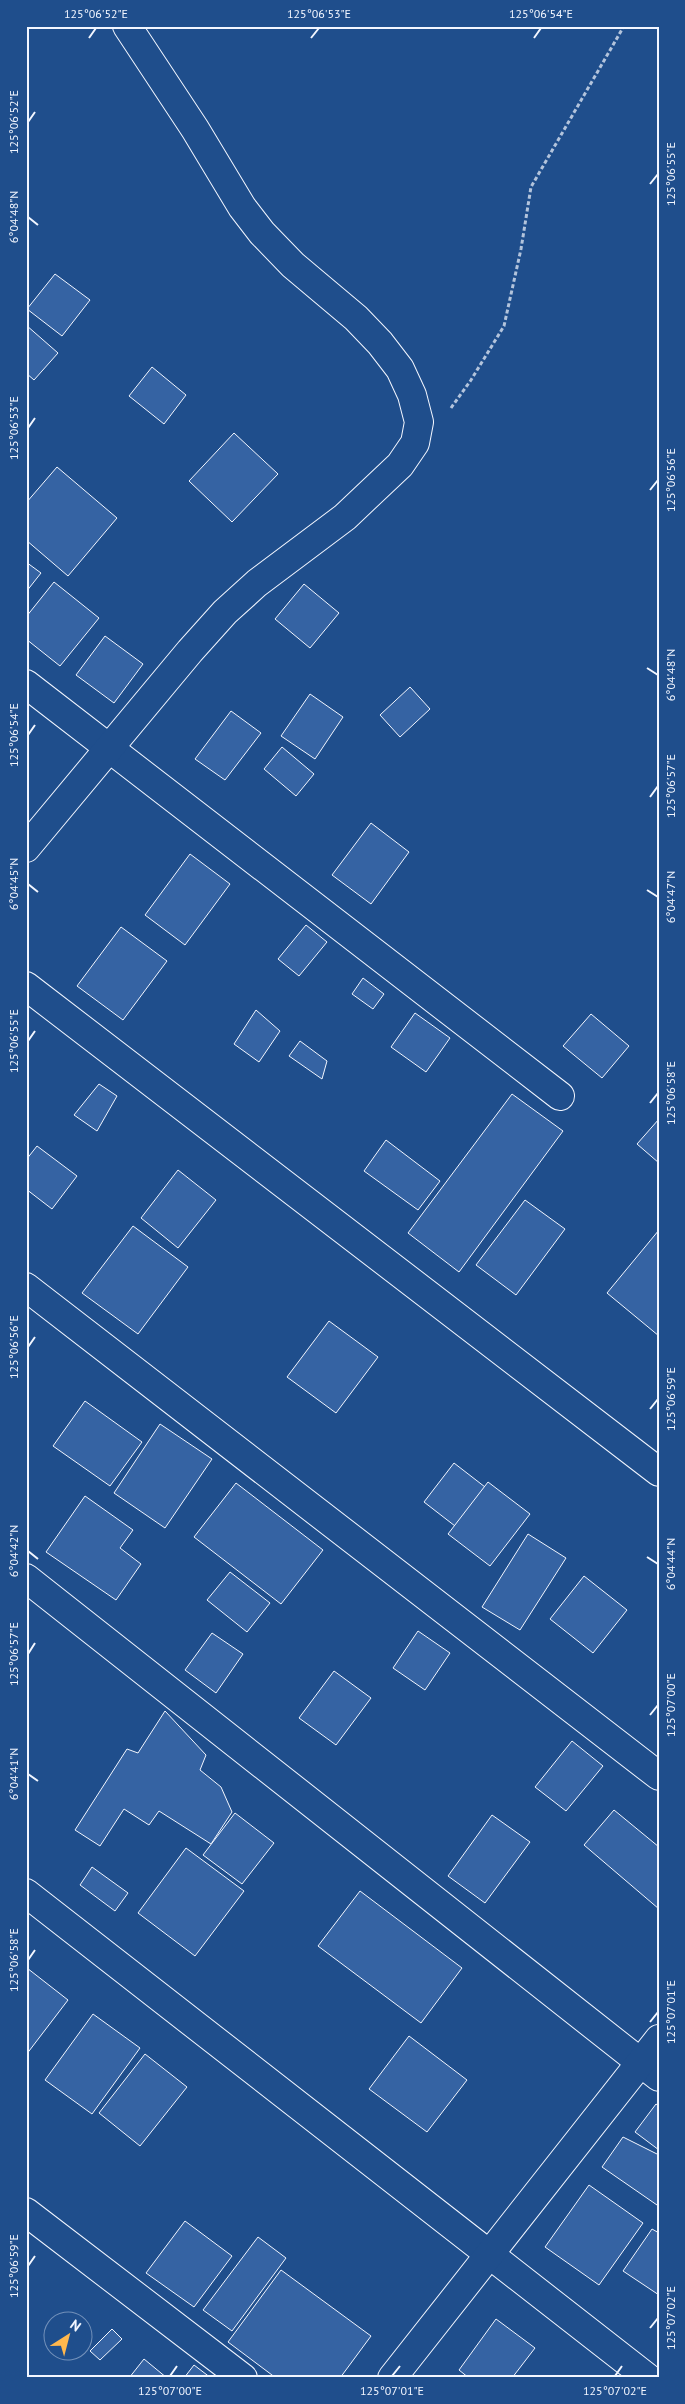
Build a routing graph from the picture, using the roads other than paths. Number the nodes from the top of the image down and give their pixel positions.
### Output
1 (126, 26) edge
2 (26, 684) edge
3 (110, 748) junction
4 (26, 848) edge
5 (26, 986) edge
6 (560, 1096) dead end
7 (26, 1286) edge
8 (659, 1472) edge
9 (26, 1578) edge
10 (659, 1776) edge
11 (26, 1893) edge
12 (659, 2038) edge
13 (650, 2070) edge
14 (26, 2212) edge
15 (490, 2255) junction
16 (243, 2378) edge
17 (392, 2378) edge
18 (648, 2378) edge

1 - 3 street
2 - 3 street
3 - 4 street
3 - 6 street
5 - 8 street
7 - 10 street
9 - 13 street
11 - 15 street
12 - 13 street
13 - 15 street
14 - 16 street
15 - 17 street
15 - 18 street

